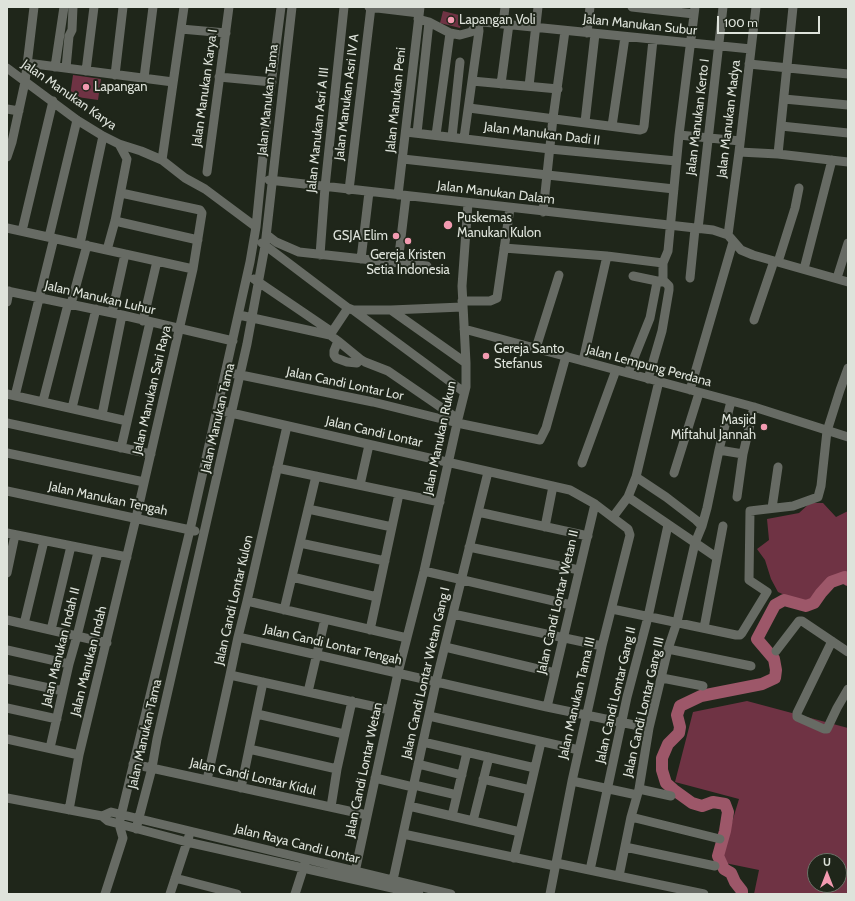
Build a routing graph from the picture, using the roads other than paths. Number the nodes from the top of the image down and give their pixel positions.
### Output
1 (34, 7) edge
2 (64, 7) edge
3 (73, 7) edge
4 (94, 7) edge
5 (124, 7) edge
6 (153, 7) edge
7 (184, 7) edge
8 (229, 7) edge
9 (281, 7) edge
10 (292, 7) edge
11 (344, 7) edge
12 (370, 7) edge
13 (505, 7) edge
14 (538, 7) edge
15 (590, 7) edge
16 (632, 7) edge
17 (723, 7) edge
18 (756, 7) edge
19 (793, 7) edge
20 (695, 11) edge
21 (419, 13) edge
22 (429, 22) junction
23 (478, 23) junction
24 (506, 24) junction
25 (536, 27) junction
26 (181, 29) junction
27 (565, 31) junction
28 (226, 33) junction
29 (450, 33) junction
30 (591, 34) junction
31 (625, 37) junction
32 (653, 40) junction
33 (691, 43) junction
34 (719, 46) junction
35 (751, 49) junction
36 (460, 62) dead end
37 (27, 63) junction
38 (749, 64) junction
39 (55, 67) junction
40 (7, 68) edge
41 (66, 68) junction
42 (787, 68) junction
43 (86, 71) junction
44 (114, 74) junction
45 (848, 74) edge
46 (219, 77) junction
47 (144, 78) junction
48 (25, 82) junction
49 (173, 82) junction
50 (272, 82) junction
51 (472, 82) junction
52 (501, 84) junction
53 (529, 86) junction
54 (558, 89) junction
55 (784, 99) junction
56 (53, 101) junction
57 (848, 105) edge
58 (468, 108) junction
59 (7, 109) edge
60 (19, 111) junction
61 (267, 116) junction
62 (279, 117) junction
63 (553, 118) junction
64 (77, 120) junction
65 (586, 122) junction
66 (612, 126) junction
67 (781, 126) junction
68 (406, 132) junction
69 (417, 133) junction
70 (848, 133) edge
71 (679, 135) junction
72 (103, 136) junction
73 (436, 136) junction
74 (452, 137) junction
75 (464, 138) junction
76 (709, 138) junction
77 (9, 141) edge
78 (740, 141) junction
79 (119, 144) junction
80 (550, 149) junction
81 (739, 152) junction
82 (778, 154) junction
83 (7, 157) edge
84 (403, 159) junction
85 (162, 160) junction
86 (832, 160) junction
87 (676, 162) junction
88 (848, 162) edge
89 (207, 172) dead end
90 (547, 176) junction
91 (261, 179) junction
92 (273, 181) junction
93 (325, 187) junction
94 (799, 188) dead end
95 (674, 189) junction
96 (350, 190) junction
97 (369, 192) junction
98 (121, 193) junction
99 (402, 196) junction
100 (468, 203) junction
101 (510, 208) junction
102 (544, 212) junction
103 (115, 221) junction
104 (256, 226) junction
105 (670, 226) junction
106 (7, 228) edge
107 (696, 229) junction
108 (22, 231) junction
109 (267, 235) junction
110 (255, 236) junction
111 (52, 237) junction
112 (730, 239) junction
113 (198, 240) junction
114 (848, 243) edge
115 (83, 245) junction
116 (265, 246) junction
117 (504, 248) junction
118 (107, 250) junction
119 (125, 254) junction
120 (320, 255) junction
121 (607, 256) junction
122 (361, 259) junction
123 (157, 261) junction
124 (776, 261) junction
125 (398, 263) junction
126 (663, 263) junction
127 (427, 266) dead end
128 (193, 269) junction
129 (804, 269) junction
130 (559, 275) dead end
131 (247, 276) junction
132 (633, 276) dead end
133 (690, 278) dead end
134 (837, 278) junction
135 (259, 282) junction
136 (661, 282) junction
137 (848, 282) edge
138 (8, 291) edge
139 (40, 298) junction
140 (7, 302) edge
141 (70, 304) junction
142 (462, 304) junction
143 (96, 309) junction
144 (350, 309) junction
145 (391, 310) junction
146 (112, 313) junction
147 (122, 315) junction
148 (239, 315) junction
149 (252, 318) junction
150 (754, 320) dead end
151 (146, 322) junction
152 (179, 329) junction
153 (464, 329) junction
154 (331, 333) junction
155 (233, 341) junction
156 (338, 341) junction
157 (536, 348) junction
158 (566, 356) junction
159 (360, 359) junction
160 (583, 361) junction
161 (466, 363) junction
162 (848, 368) edge
163 (616, 370) junction
164 (226, 372) junction
165 (628, 373) junction
166 (241, 375) junction
167 (648, 379) junction
168 (659, 381) junction
169 (690, 390) junction
170 (844, 390) edge
171 (464, 392) junction
172 (699, 393) junction
173 (11, 395) edge
174 (43, 401) junction
175 (731, 401) junction
176 (754, 407) junction
177 (72, 408) junction
178 (218, 410) junction
179 (232, 413) junction
180 (102, 415) junction
181 (127, 421) junction
182 (458, 421) junction
183 (7, 423) edge
184 (287, 426) junction
185 (827, 431) junction
186 (848, 437) edge
187 (369, 445) junction
188 (121, 448) junction
189 (719, 450) junction
190 (7, 452) edge
191 (151, 454) junction
192 (743, 454) junction
193 (449, 462) junction
194 (582, 463) dead end
195 (778, 467) dead end
196 (278, 468) junction
197 (488, 472) junction
198 (674, 473) dead end
199 (316, 476) junction
200 (636, 477) junction
201 (144, 482) junction
202 (360, 485) junction
203 (553, 486) junction
204 (7, 491) edge
205 (399, 494) junction
206 (628, 497) junction
207 (737, 497) dead end
208 (440, 502) junction
209 (595, 504) junction
210 (772, 508) junction
211 (308, 509) junction
212 (478, 512) junction
213 (613, 516) junction
214 (136, 518) junction
215 (668, 525) junction
216 (702, 526) junction
217 (723, 526) dead end
218 (392, 527) junction
219 (544, 527) junction
220 (190, 530) junction
221 (204, 533) junction
222 (11, 534) edge
223 (588, 536) junction
224 (44, 541) junction
225 (300, 543) junction
226 (695, 543) junction
227 (71, 546) junction
228 (469, 546) junction
229 (98, 552) junction
230 (127, 557) junction
231 (716, 557) junction
232 (384, 561) junction
233 (579, 570) junction
234 (424, 571) junction
235 (7, 573) edge
236 (292, 577) junction
237 (461, 578) junction
238 (377, 597) junction
239 (247, 601) junction
240 (571, 605) junction
241 (612, 609) junction
242 (284, 610) junction
243 (453, 614) junction
244 (648, 617) junction
245 (325, 619) junction
246 (7, 620) edge
247 (677, 622) junction
248 (24, 624) junction
249 (704, 628) junction
250 (51, 630) junction
251 (370, 630) junction
252 (77, 636) junction
253 (238, 637) junction
254 (563, 637) junction
255 (407, 638) junction
256 (832, 641) junction
257 (107, 643) junction
258 (445, 646) junction
259 (602, 646) junction
260 (668, 649) junction
261 (7, 650) edge
262 (776, 650) dead end
263 (848, 652) edge
264 (316, 655) junction
265 (69, 664) junction
266 (752, 666) dead end
267 (398, 673) junction
268 (555, 673) junction
269 (230, 675) junction
270 (662, 678) junction
271 (7, 679) edge
272 (263, 682) junction
273 (436, 682) junction
274 (703, 686) dead end
275 (848, 689) edge
276 (62, 691) junction
277 (308, 692) junction
278 (352, 702) junction
279 (547, 707) junction
280 (7, 708) edge
281 (390, 710) junction
282 (257, 714) junction
283 (587, 715) junction
284 (429, 716) junction
285 (57, 719) junction
286 (622, 723) junction
287 (649, 728) junction
288 (344, 734) junction
289 (7, 739) edge
290 (423, 742) junction
291 (541, 742) junction
292 (50, 748) junction
293 (249, 749) junction
294 (579, 750) junction
295 (467, 752) junction
296 (79, 755) junction
297 (489, 757) junction
298 (133, 764) junction
299 (418, 764) junction
300 (152, 768) junction
301 (535, 768) junction
302 (337, 769) junction
303 (462, 775) junction
304 (375, 778) junction
305 (483, 779) junction
306 (207, 780) junction
307 (572, 780) junction
308 (413, 786) junction
309 (241, 788) junction
310 (608, 788) junction
311 (530, 790) junction
312 (638, 792) junction
313 (458, 796) junction
314 (671, 796) dead end
315 (7, 798) edge
316 (409, 806) junction
317 (331, 807) junction
318 (69, 810) junction
319 (367, 815) junction
320 (452, 816) junction
321 (631, 817) junction
322 (120, 819) junction
323 (138, 819) junction
324 (473, 821) junction
325 (136, 829) junction
326 (190, 832) junction
327 (520, 832) junction
328 (403, 834) junction
329 (123, 838) junction
330 (720, 839) dead end
331 (187, 842) junction
332 (625, 847) junction
333 (514, 858) junction
334 (306, 859) junction
335 (556, 864) junction
336 (715, 866) dead end
337 (304, 869) junction
338 (590, 870) junction
339 (355, 872) junction
340 (619, 876) junction
341 (175, 878) junction
342 (393, 880) junction
343 (380, 890) edge
344 (415, 892) edge
345 (439, 893) edge
346 (105, 894) edge
347 (170, 894) edge
348 (237, 894) edge
349 (295, 894) edge
350 (451, 894) edge
351 (550, 894) edge
352 (704, 894) edge

1 - 37 street
2 - 39 street
3 - 41 street
4 - 43 street
5 - 44 street
6 - 47 street
7 - 26 street
8 - 28 street, Jalan Manukan Karya I
9 - 50 street, Jalan Manukan Tama
10 - 62 street, Jalan Manukan Tama
11 - 93 street, Jalan Manukan Asri A III
12 - 21 street
12 - 96 street, Jalan Manukan Asri IV A
13 - 24 street
14 - 25 street
15 - 30 street
16 - 20 street
17 - 34 street, Jalan Manukan Kerto I
18 - 35 street, Jalan Manukan Madya
19 - 42 street
20 - 33 street, Jalan Manukan Kerto I
21 - 22 street
21 - 68 street, Jalan Manukan Peni
22 - 29 street
22 - 69 street
23 - 24 street, Jalan Manukan Subur
23 - 29 street
23 - 51 street
24 - 25 street, Jalan Manukan Subur
24 - 52 street
25 - 27 street, Jalan Manukan Subur
25 - 53 street
26 - 28 street
26 - 49 street
27 - 30 street, Jalan Manukan Subur
27 - 54 street
28 - 46 street, Jalan Manukan Karya I
29 - 73 street
30 - 31 street, Jalan Manukan Subur
30 - 65 street
31 - 32 street, Jalan Manukan Subur
31 - 66 street
32 - 33 street, Jalan Manukan Subur
32 - 66 street
33 - 34 street, Jalan Manukan Subur
33 - 71 street, Jalan Manukan Kerto I
34 - 35 street, Jalan Manukan Subur
34 - 76 street, Jalan Manukan Kerto I
35 - 38 street, Jalan Manukan Madya
36 - 74 street
37 - 39 street
37 - 48 street
38 - 42 street
38 - 78 street, Jalan Manukan Madya
39 - 41 street
40 - 48 street, Jalan Manukan Karya
41 - 43 street
42 - 45 street
42 - 55 street
43 - 44 street
44 - 47 street
46 - 50 street
46 - 89 street, Jalan Manukan Karya I
47 - 49 street
48 - 56 street, Jalan Manukan Karya
48 - 60 street
49 - 85 street
50 - 61 street, Jalan Manukan Tama
51 - 52 street
51 - 58 street
52 - 53 street
53 - 54 street
54 - 63 street
55 - 57 street
55 - 67 street
56 - 64 street, Jalan Manukan Karya
56 - 108 street
58 - 63 street
58 - 75 street
59 - 60 street
60 - 77 street
61 - 62 street
61 - 91 street, Jalan Manukan Tama
62 - 92 street, Jalan Manukan Tama
63 - 65 street
63 - 80 street
64 - 72 street, Jalan Manukan Karya
64 - 111 street
65 - 66 street
67 - 70 street
67 - 82 street
68 - 69 street, Jalan Manukan Dadi II
68 - 84 street, Jalan Manukan Peni
69 - 73 street, Jalan Manukan Dadi II
71 - 76 street
71 - 87 street, Jalan Manukan Kerto I
72 - 79 street, Jalan Manukan Karya
72 - 115 street
73 - 74 street, Jalan Manukan Dadi II
74 - 75 street, Jalan Manukan Dadi II
75 - 80 street, Jalan Manukan Dadi II
76 - 78 street
76 - 107 street, Jalan Manukan Kerto I
77 - 83 street
78 - 81 street, Jalan Manukan Madya
79 - 85 street, Jalan Manukan Karya
79 - 98 street
80 - 87 street, Jalan Manukan Dadi II
80 - 90 street
81 - 82 street
81 - 112 street, Jalan Manukan Madya
82 - 86 street
84 - 90 street
84 - 99 street, Jalan Manukan Peni
85 - 104 street, Jalan Manukan Karya
86 - 88 street
86 - 129 street
87 - 95 street, Jalan Manukan Kerto I
90 - 95 street
90 - 102 street
91 - 92 street, Jalan Manukan Dalam
91 - 104 street, Jalan Manukan Tama
92 - 93 street, Jalan Manukan Dalam
92 - 109 street, Jalan Manukan Tama
93 - 96 street, Jalan Manukan Dalam
93 - 120 street, Jalan Manukan Asri A III
94 - 124 street
95 - 105 street, Jalan Manukan Kerto I
96 - 97 street, Jalan Manukan Dalam
97 - 99 street, Jalan Manukan Dalam
97 - 122 street
98 - 103 street
98 - 113 street, Jalan Manukan Sari Raya
99 - 100 street, Jalan Manukan Dalam
99 - 125 street, Jalan Manukan Peni
100 - 101 street, Jalan Manukan Dalam
100 - 142 street, Jalan Manukan Rukun
101 - 102 street, Jalan Manukan Dalam
101 - 117 street
102 - 105 street, Jalan Manukan Dalam
103 - 113 street
103 - 118 street
104 - 110 street, Jalan Manukan Tama
105 - 107 street, Jalan Manukan Dalam
105 - 126 street, Jalan Manukan Kerto I
106 - 108 street
107 - 112 street, Jalan Manukan Dalam
107 - 133 street, Jalan Manukan Kerto I
108 - 111 street
109 - 116 street, Jalan Manukan Tama
109 - 120 street
110 - 116 street
110 - 131 street, Jalan Manukan Tama
111 - 115 street
111 - 139 street
112 - 124 street, Jalan Manukan Dalam
112 - 169 street, Jalan Manukan Madya
113 - 128 street, Jalan Manukan Sari Raya
114 - 134 street
115 - 118 street
115 - 141 street
116 - 135 street, Jalan Manukan Tama
116 - 144 street
117 - 121 street
117 - 142 street
118 - 119 street
119 - 123 street
119 - 146 street
120 - 122 street
121 - 126 street
121 - 160 street
122 - 125 street
123 - 128 street
123 - 151 street
124 - 129 street, Jalan Manukan Dalam
124 - 150 street
125 - 127 street
126 - 136 street
128 - 152 street, Jalan Manukan Sari Raya
129 - 134 street, Jalan Manukan Dalam
130 - 157 street
131 - 135 street
131 - 148 street, Jalan Manukan Tama
132 - 136 street
134 - 137 street, Jalan Manukan Dalam
135 - 149 street, Jalan Manukan Tama
135 - 154 street
136 - 165 street
136 - 167 street
138 - 139 street, Jalan Manukan Luhur
138 - 140 street
139 - 141 street, Jalan Manukan Luhur
139 - 173 street
141 - 143 street, Jalan Manukan Luhur
141 - 174 street
142 - 145 street
142 - 153 street, Jalan Manukan Rukun
143 - 146 street, Jalan Manukan Luhur
143 - 177 street
144 - 145 street
144 - 154 street
144 - 171 street
145 - 161 street
146 - 147 street, Jalan Manukan Luhur
147 - 151 street, Jalan Manukan Luhur
147 - 180 street
148 - 149 street
148 - 155 street, Jalan Manukan Tama
149 - 154 street
149 - 166 street, Jalan Manukan Tama
151 - 152 street, Jalan Manukan Luhur
151 - 181 street
152 - 155 street, Jalan Manukan Luhur
152 - 191 street, Jalan Manukan Sari Raya
153 - 157 street, Jalan Lempung Perdana
153 - 161 street, Jalan Manukan Rukun
154 - 156 street
155 - 164 street, Jalan Manukan Tama
156 - 159 street
156 - 159 street
157 - 158 street, Jalan Lempung Perdana
158 - 160 street, Jalan Lempung Perdana
158 - 182 street, Jalan Candi Lontar Lor
159 - 182 street
160 - 163 street, Jalan Lempung Perdana
161 - 171 street, Jalan Manukan Rukun
162 - 170 street
163 - 165 street, Jalan Lempung Perdana
163 - 194 street
164 - 166 street, Jalan Candi Lontar Lor
164 - 178 street, Jalan Manukan Tama
165 - 167 street, Jalan Lempung Perdana
166 - 179 street, Jalan Manukan Tama
166 - 182 street, Jalan Candi Lontar Lor
167 - 168 street, Jalan Lempung Perdana
168 - 169 street, Jalan Lempung Perdana
168 - 200 street
169 - 172 street, Jalan Lempung Perdana
170 - 185 street
171 - 182 street, Jalan Manukan Rukun
172 - 175 street, Jalan Lempung Perdana
172 - 198 street
173 - 174 street
174 - 177 street
175 - 176 street, Jalan Lempung Perdana
175 - 189 street, Jalan Candi Lontar Gang III
176 - 185 street, Jalan Lempung Perdana
176 - 192 street
177 - 180 street
178 - 179 street, Jalan Candi Lontar
178 - 220 street, Jalan Manukan Tama
179 - 184 street, Jalan Candi Lontar
179 - 221 street, Jalan Manukan Tama
180 - 181 street
181 - 188 street
182 - 193 street, Jalan Manukan Rukun
183 - 188 street
184 - 187 street, Jalan Candi Lontar
184 - 196 street, Jalan Candi Lontar Kulon
185 - 186 street, Jalan Lempung Perdana
185 - 210 street
187 - 193 street, Jalan Candi Lontar
187 - 202 street
188 - 191 street
189 - 192 street
189 - 216 street, Jalan Candi Lontar Gang III
190 - 201 street
191 - 201 street, Jalan Manukan Sari Raya
192 - 207 street
193 - 197 street, Jalan Candi Lontar
193 - 208 street, Jalan Manukan Rukun
195 - 210 street
196 - 199 street
196 - 239 street, Jalan Candi Lontar Kulon
197 - 203 street, Jalan Candi Lontar
197 - 212 street, Jalan Candi Lontar Wetan Gang I
199 - 202 street
199 - 211 street
200 - 206 street
200 - 216 street
201 - 214 street, Jalan Manukan Sari Raya
202 - 205 street
203 - 209 street, Jalan Candi Lontar
203 - 219 street
204 - 214 street, Jalan Manukan Tengah
205 - 208 street
205 - 218 street
206 - 213 street
206 - 215 street
208 - 234 street, Jalan Manukan Rukun
209 - 213 street, Jalan Candi Lontar
209 - 223 street, Jalan Candi Lontar Wetan II
210 - 249 street
211 - 218 street
211 - 225 street
212 - 219 street
212 - 228 street, Jalan Candi Lontar Wetan Gang I
213 - 241 street, Jalan Manukan Tama III
214 - 220 street, Jalan Manukan Tengah
214 - 230 street, Jalan Manukan Indah
215 - 226 street
215 - 244 street, Jalan Candi Lontar Gang II
216 - 226 street, Jalan Candi Lontar Gang III
217 - 231 street
218 - 232 street
219 - 223 street
220 - 221 street, Jalan Manukan Tengah
220 - 298 street, Jalan Manukan Tama
221 - 300 street, Jalan Manukan Tama
222 - 224 street
222 - 235 street
223 - 233 street, Jalan Candi Lontar Wetan II
224 - 227 street
224 - 248 street
225 - 232 street
225 - 236 street
226 - 231 street
226 - 247 street, Jalan Candi Lontar Gang III
227 - 229 street
227 - 250 street
228 - 233 street
228 - 237 street, Jalan Candi Lontar Wetan Gang I
229 - 230 street
229 - 252 street, Jalan Manukan Indah II
230 - 257 street, Jalan Manukan Indah
231 - 249 street
232 - 238 street
233 - 240 street, Jalan Candi Lontar Wetan II
234 - 237 street
234 - 255 street, Jalan Manukan Rukun
236 - 238 street
236 - 242 street
237 - 240 street
237 - 243 street, Jalan Candi Lontar Wetan Gang I
238 - 251 street
239 - 242 street
239 - 253 street, Jalan Candi Lontar Kulon
240 - 254 street, Jalan Candi Lontar Wetan II
241 - 244 street
241 - 259 street, Jalan Manukan Tama III
242 - 245 street
243 - 254 street
243 - 258 street, Jalan Candi Lontar Wetan Gang I
244 - 247 street
244 - 286 street, Jalan Candi Lontar Gang II
245 - 251 street
245 - 264 street
246 - 248 street
247 - 249 street
247 - 260 street, Jalan Candi Lontar Gang III
248 - 250 street
250 - 252 street
251 - 255 street
252 - 257 street
252 - 265 street, Jalan Manukan Indah II
253 - 264 street, Jalan Candi Lontar Tengah
253 - 269 street, Jalan Candi Lontar Kulon
254 - 259 street
254 - 268 street, Jalan Candi Lontar Wetan II
255 - 267 street, Jalan Manukan Rukun
256 - 262 street
256 - 263 street
256 - 275 street
257 - 296 street, Jalan Manukan Indah
258 - 268 street
258 - 273 street, Jalan Candi Lontar Wetan Gang I
259 - 283 street, Jalan Manukan Tama III
260 - 266 street
260 - 270 street, Jalan Candi Lontar Gang III
261 - 265 street
264 - 267 street, Jalan Candi Lontar Tengah
264 - 277 street
265 - 276 street, Jalan Manukan Indah II
267 - 273 street, Jalan Candi Lontar Tengah
267 - 281 street, Jalan Candi Lontar Wetan
268 - 279 street, Jalan Candi Lontar Wetan II
269 - 272 street
269 - 306 street, Jalan Candi Lontar Kulon
270 - 274 street
270 - 287 street, Jalan Candi Lontar Gang III
271 - 276 street
272 - 277 street
272 - 282 street
273 - 279 street, Jalan Candi Lontar Tengah
273 - 284 street, Jalan Candi Lontar Wetan Gang I
276 - 285 street, Jalan Manukan Indah II
277 - 278 street
278 - 281 street
278 - 288 street
279 - 283 street, Jalan Candi Lontar Tengah
280 - 285 street
281 - 304 street, Jalan Candi Lontar Wetan
282 - 288 street
282 - 293 street
283 - 286 street, Jalan Candi Lontar Tengah
283 - 294 street, Jalan Manukan Tama III
284 - 290 street, Jalan Candi Lontar Wetan Gang I
284 - 291 street
285 - 292 street, Jalan Manukan Indah II
286 - 287 street, Jalan Candi Lontar Tengah
286 - 310 street, Jalan Candi Lontar Gang II
287 - 312 street, Jalan Candi Lontar Gang III
288 - 302 street
289 - 292 street
290 - 295 street
290 - 299 street, Jalan Candi Lontar Wetan Gang I
291 - 294 street
291 - 301 street
292 - 296 street
293 - 302 street
293 - 309 street
294 - 307 street, Jalan Manukan Tama III
295 - 297 street
295 - 303 street
296 - 318 street, Jalan Manukan Indah
297 - 301 street
297 - 305 street
298 - 300 street, Jalan Candi Lontar Kidul
298 - 322 street, Jalan Manukan Tama
299 - 303 street
299 - 308 street, Jalan Candi Lontar Wetan Gang I
300 - 306 street, Jalan Candi Lontar Kidul
300 - 323 street, Jalan Manukan Tama
301 - 311 street
302 - 317 street
303 - 313 street
304 - 308 street
304 - 319 street, Jalan Candi Lontar Wetan
305 - 311 street
305 - 324 street
306 - 309 street, Jalan Candi Lontar Kidul
307 - 310 street
307 - 335 street, Jalan Manukan Tama III
308 - 313 street
308 - 316 street, Jalan Candi Lontar Wetan Gang I
309 - 317 street, Jalan Candi Lontar Kidul
310 - 312 street
310 - 338 street, Jalan Candi Lontar Gang II
311 - 327 street
312 - 314 street
312 - 321 street, Jalan Candi Lontar Gang III
313 - 320 street
315 - 318 street
316 - 320 street
316 - 328 street, Jalan Candi Lontar Wetan Gang I
317 - 319 street, Jalan Candi Lontar Kidul
318 - 322 street
319 - 339 street, Jalan Candi Lontar Wetan
320 - 324 street
321 - 330 street
321 - 332 street, Jalan Candi Lontar Gang III
322 - 323 street, Jalan Raya Candi Lontar
322 - 325 street, Jalan Raya Candi Lontar
322 - 329 street
323 - 325 street, Jalan Manukan Tama
323 - 326 street, Jalan Raya Candi Lontar
324 - 327 street
325 - 329 street
325 - 331 street, Jalan Raya Candi Lontar
326 - 331 street
326 - 334 street, Jalan Raya Candi Lontar
327 - 333 street
328 - 333 street
328 - 342 street, Jalan Candi Lontar Wetan Gang I
329 - 346 street
331 - 337 street, Jalan Raya Candi Lontar
331 - 341 street
332 - 336 street
332 - 340 street, Jalan Candi Lontar Gang III
333 - 335 street
334 - 337 street
334 - 339 street, Jalan Raya Candi Lontar
335 - 338 street
335 - 351 street, Jalan Manukan Tama III
337 - 343 street, Jalan Raya Candi Lontar
337 - 349 street
338 - 340 street
339 - 342 street, Jalan Raya Candi Lontar
340 - 352 street
341 - 347 street
341 - 348 street
342 - 344 street, Jalan Raya Candi Lontar
343 - 344 street, Jalan Raya Candi Lontar
344 - 345 street, Jalan Raya Candi Lontar
345 - 350 street, Jalan Raya Candi Lontar

